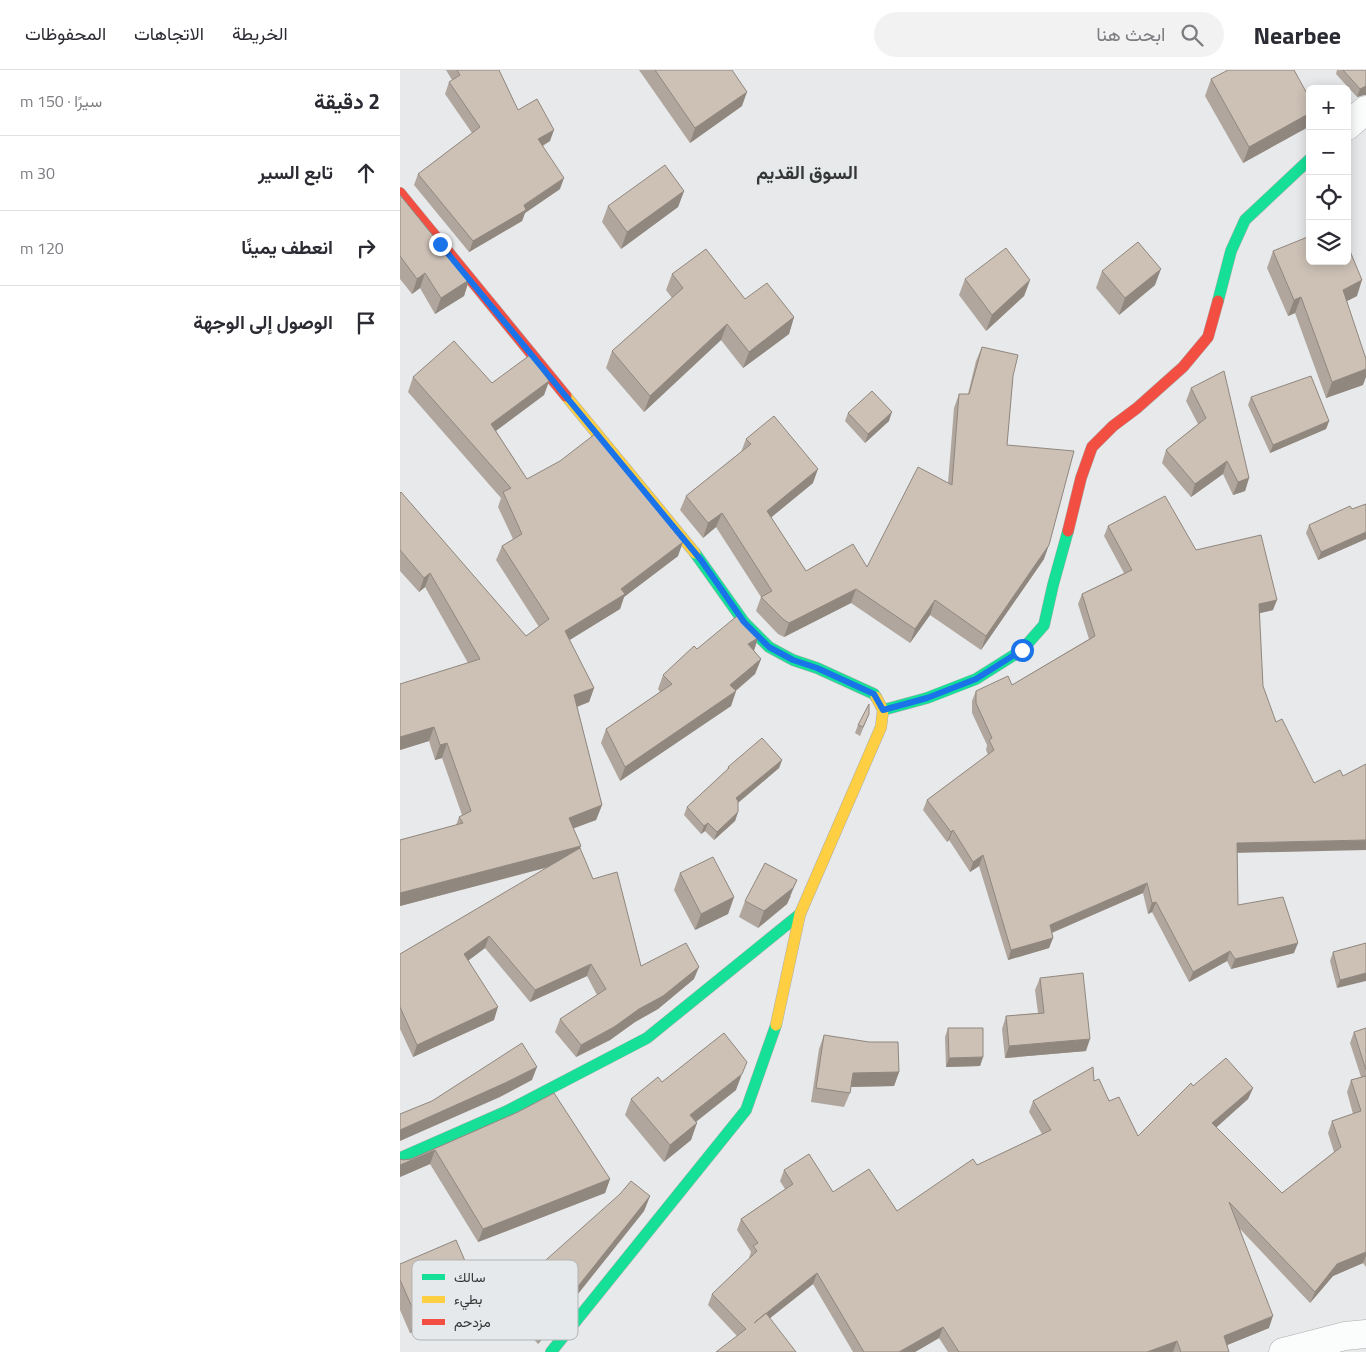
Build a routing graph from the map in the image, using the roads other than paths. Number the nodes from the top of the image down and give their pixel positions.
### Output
1 (1366, 110) edge
2 (1351, 123) edge
3 (1306, 163) edge
4 (400, 194) edge
5 (883, 710) junction
6 (800, 914) junction
7 (400, 1158) edge
8 (578, 1318) edge
9 (1366, 1334) edge
10 (561, 1340) edge
11 (551, 1352) edge
12 (1282, 1352) edge

1 - 2 street
3 - 5 street
4 - 5 street
5 - 6 street
6 - 7 street
6 - 8 street
9 - 12 street
10 - 11 street

